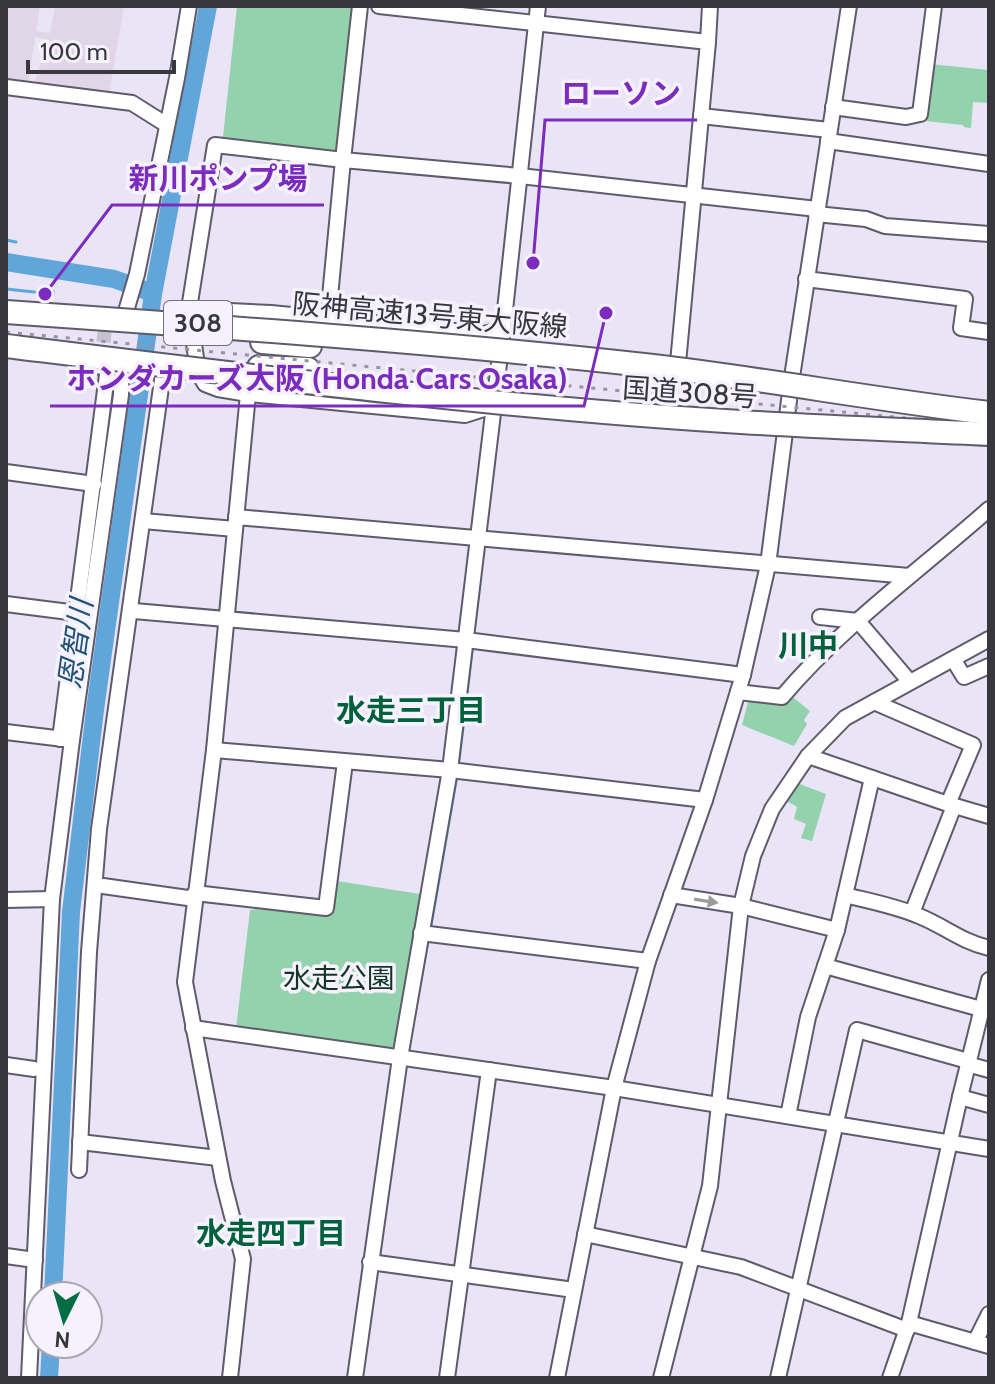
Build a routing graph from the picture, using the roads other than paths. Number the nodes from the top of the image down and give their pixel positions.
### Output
1 (189, 6) edge
2 (360, 6) edge
3 (379, 6) edge
4 (538, 6) edge
5 (710, 6) edge
6 (849, 6) edge
7 (934, 6) edge
8 (537, 22) junction
9 (708, 42) junction
10 (6, 87) edge
11 (833, 107) junction
12 (701, 116) junction
13 (167, 125) junction
14 (829, 136) junction
15 (343, 160) junction
16 (989, 164) edge
17 (520, 176) junction
18 (694, 196) junction
19 (817, 211) junction
20 (989, 234) edge
21 (806, 279) junction
22 (6, 301) edge
23 (189, 309) junction
24 (6, 310) edge
25 (125, 315) junction
26 (6, 318) edge
27 (328, 318) junction
28 (989, 332) edge
29 (263, 335) junction
30 (502, 337) junction
31 (472, 339) junction
32 (6, 347) edge
33 (6, 356) edge
34 (678, 363) junction
35 (126, 364) junction
36 (792, 377) junction
37 (255, 380) junction
38 (493, 406) junction
39 (983, 409) edge
40 (786, 428) junction
41 (924, 431) junction
42 (989, 434) edge
43 (989, 441) edge
44 (6, 472) edge
45 (94, 484) junction
46 (989, 509) edge
47 (143, 521) junction
48 (236, 523) junction
49 (478, 538) junction
50 (768, 565) junction
51 (909, 576) junction
52 (6, 604) edge
53 (134, 611) dead end
54 (77, 613) junction
55 (820, 617) dead end
56 (226, 619) junction
57 (858, 621) junction
58 (989, 639) edge
59 (466, 640) junction
60 (953, 659) junction
61 (989, 666) edge
62 (743, 675) junction
63 (910, 682) junction
64 (738, 692) junction
65 (874, 702) junction
66 (6, 732) edge
67 (66, 740) junction
68 (973, 745) junction
69 (989, 749) edge
70 (214, 750) junction
71 (808, 756) junction
72 (345, 762) junction
73 (450, 770) junction
74 (872, 778) junction
75 (705, 800) junction
76 (951, 805) junction
77 (989, 816) edge
78 (103, 886) dead end
79 (671, 895) junction
80 (845, 895) junction
81 (195, 896) junction
82 (52, 899) junction
83 (6, 900) edge
84 (741, 906) junction
85 (912, 913) junction
86 (837, 930) junction
87 (421, 933) junction
88 (989, 948) edge
89 (648, 961) junction
90 (825, 966) junction
91 (989, 980) edge
92 (981, 1009) junction
93 (193, 1028) junction
94 (982, 1039) edge
95 (400, 1058) junction
96 (968, 1062) junction
97 (6, 1065) edge
98 (34, 1069) dead end
99 (489, 1070) junction
100 (989, 1070) edge
101 (614, 1088) junction
102 (960, 1097) junction
103 (718, 1104) junction
104 (989, 1105) edge
105 (788, 1116) junction
106 (835, 1124) junction
107 (80, 1142) junction
108 (950, 1143) junction
109 (989, 1149) edge
110 (218, 1158) junction
111 (79, 1170) dead end
112 (585, 1234) junction
113 (6, 1256) edge
114 (691, 1256) junction
115 (35, 1260) junction
116 (370, 1262) junction
117 (461, 1276) junction
118 (798, 1287) junction
119 (574, 1290) junction
120 (989, 1314) edge
121 (908, 1326) junction
122 (982, 1344) edge
123 (29, 1378) edge
124 (230, 1378) edge
125 (355, 1378) edge
126 (447, 1378) edge
127 (557, 1378) edge
128 (661, 1378) edge
129 (778, 1378) edge
130 (890, 1378) edge

1 - 13 street
2 - 15 street
3 - 8 street
4 - 8 street
5 - 9 street
6 - 11 street
7 - 11 street
8 - 9 street
8 - 17 street
9 - 12 street
10 - 13 street
11 - 14 street
12 - 14 street
12 - 18 street
13 - 25 street
14 - 16 street
14 - 19 street
15 - 17 street
15 - 23 street
15 - 27 street
17 - 18 street
17 - 30 street
18 - 19 street
18 - 34 street
19 - 20 street
19 - 21 street
21 - 28 street
21 - 36 street
22 - 25 street
23 - 27 street
23 - 37 street
24 - 25 highway, 国道308号 / 308
24 - 39 highway, 阪神高速13号東大阪線, bridge
25 - 26 highway
25 - 29 highway, 国道308号 / 308, bridge
27 - 31 street
29 - 31 highway, 国道308号 / 308
29 - 39 highway, bridge
30 - 31 highway, 国道308号 / 308
30 - 34 highway, 国道308号 / 308
30 - 38 street
32 - 35 highway
32 - 41 highway, bridge
33 - 35 street
34 - 36 highway, 国道308号 / 308
35 - 37 highway, bridge
35 - 45 street
35 - 47 street
35 - 67 street
36 - 39 highway, 国道308号 / 308
36 - 40 street
37 - 38 highway, 国道308号
37 - 41 highway, bridge
37 - 48 street
38 - 40 highway, 国道308号
38 - 49 street
40 - 43 highway, 国道308号
40 - 50 street
41 - 42 highway, bridge
44 - 45 street
45 - 54 street
46 - 51 street
47 - 48 street
47 - 107 street
48 - 49 street
48 - 56 street
49 - 50 street
49 - 59 street
50 - 51 street
50 - 62 street
51 - 57 street
52 - 54 street
53 - 56 street
54 - 67 street
55 - 57 street
56 - 59 street
56 - 70 street
57 - 63 street
57 - 64 street
58 - 60 street
59 - 62 street
59 - 73 street
60 - 61 street
60 - 63 street
62 - 64 street
63 - 65 street
64 - 75 street
65 - 68 street
65 - 71 street
66 - 67 street
67 - 82 street
68 - 69 street
68 - 76 street
70 - 72 street
70 - 81 street
71 - 74 street
71 - 84 street
72 - 73 street
72 - 81 street
73 - 75 street
73 - 87 street
74 - 76 street
74 - 80 street
75 - 79 street
76 - 77 street
76 - 85 street
78 - 81 street
79 -> 84 street
79 - 89 street
80 - 85 street
80 - 86 street
81 - 93 street
82 - 83 street
82 - 115 street
84 - 86 street
84 - 103 street
85 - 88 street
86 - 90 street
87 - 89 street
87 - 95 street
89 - 101 street
90 - 92 street
90 - 105 street
91 - 92 street
92 - 94 street
93 - 95 street
93 - 110 street
94 - 96 street
95 - 99 street
95 - 116 street
96 - 100 street
96 - 102 street
96 - 106 street
97 - 98 street
99 - 101 street
99 - 117 street
101 - 103 street
101 - 112 street
102 - 104 street
102 - 108 street
103 - 105 street
103 - 114 street
105 - 106 street
106 - 108 street
106 - 118 street
107 - 110 street
107 - 111 street
108 - 109 street
108 - 121 street
110 - 124 street
112 - 114 street
112 - 119 street
113 - 115 street
114 - 118 street
114 - 128 street
115 - 123 street
116 - 117 street
116 - 125 street
117 - 119 street
117 - 126 street
118 - 121 street
118 - 129 street
119 - 127 street
120 - 122 street
121 - 122 street
121 - 130 street

